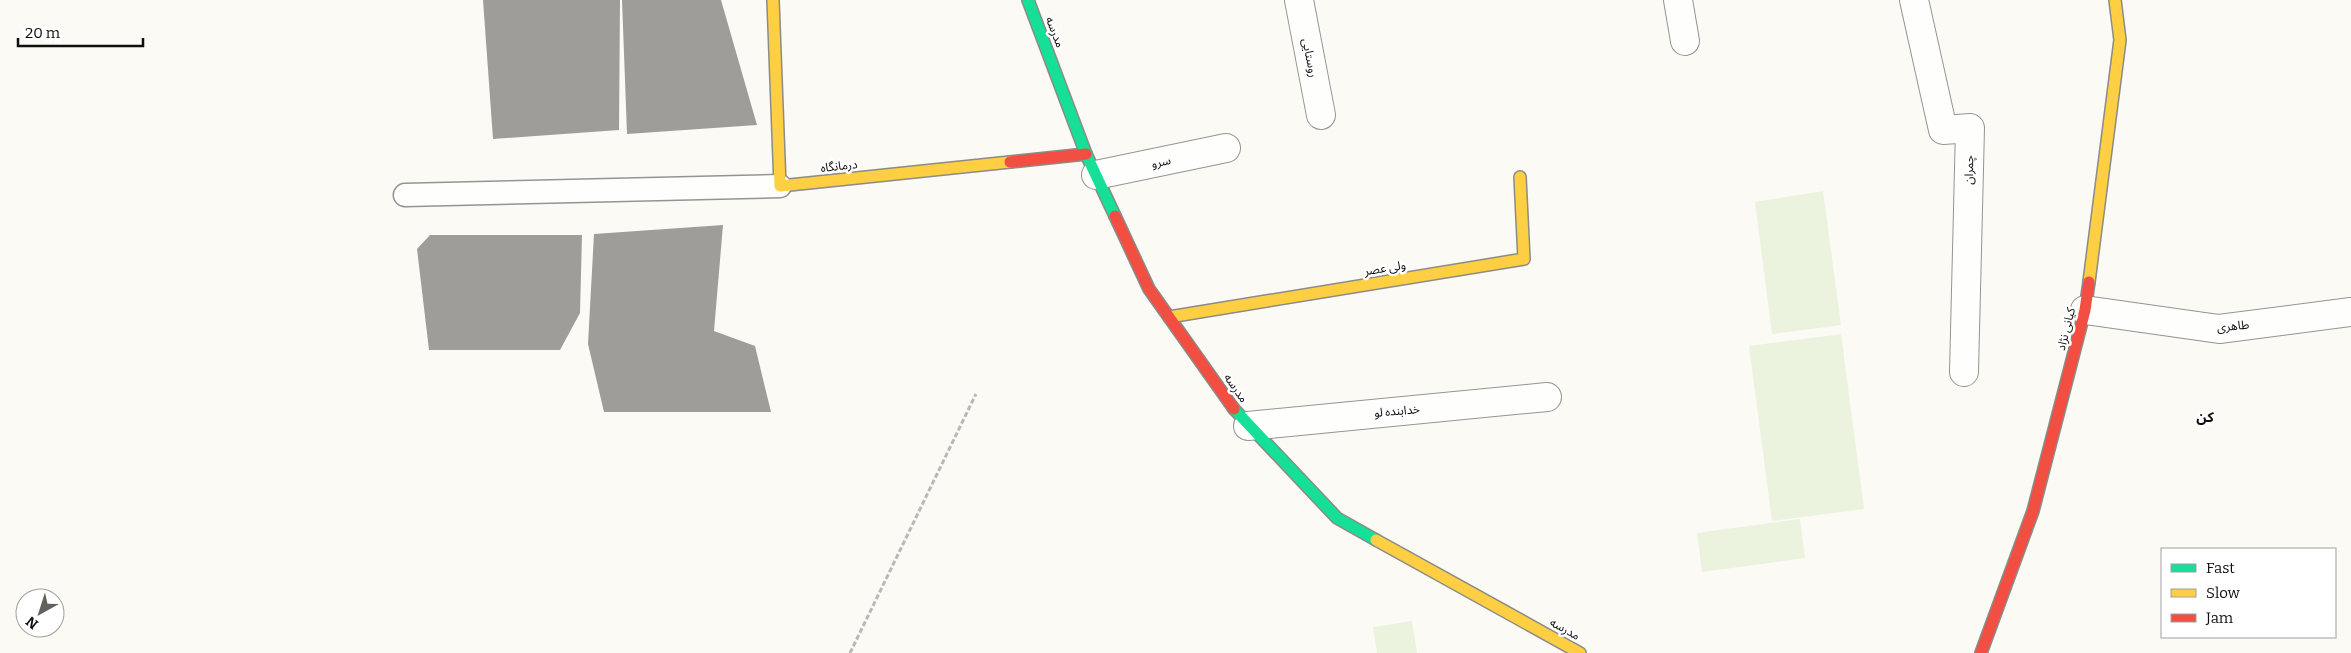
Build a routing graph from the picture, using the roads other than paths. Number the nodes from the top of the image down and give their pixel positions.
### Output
1 (773, 0) edge
2 (1028, 0) edge
3 (1299, 0) edge
4 (1678, 0) edge
5 (1914, 0) edge
6 (2115, 0) edge
7 (1686, 41) dead end
8 (1321, 115) dead end
9 (1226, 148) dead end
10 (1091, 165) junction
11 (1520, 177) dead end
12 (780, 186) junction
13 (405, 195) dead end
14 (2085, 310) junction
15 (2351, 312) edge
16 (1169, 317) junction
17 (1964, 372) dead end
18 (1547, 397) dead end
19 (1248, 426) junction
20 (1580, 653) edge
21 (1981, 653) edge

1 - 12 street
2 - 10 street, مدرسه
3 - 8 street, روستایی
4 - 7 street
5 - 17 street, چمران
6 - 14 street, کیانی نژاد
9 - 10 street, سرو
10 - 12 street, درمانگاه
10 - 16 street, مدرسه
11 - 16 street, ولی عصر
12 - 13 lane
14 - 15 street, طاهری
14 - 21 street, کیانی نژاد
16 - 19 street, مدرسه
18 - 19 street, خدابنده لو
19 - 20 street, مدرسه

